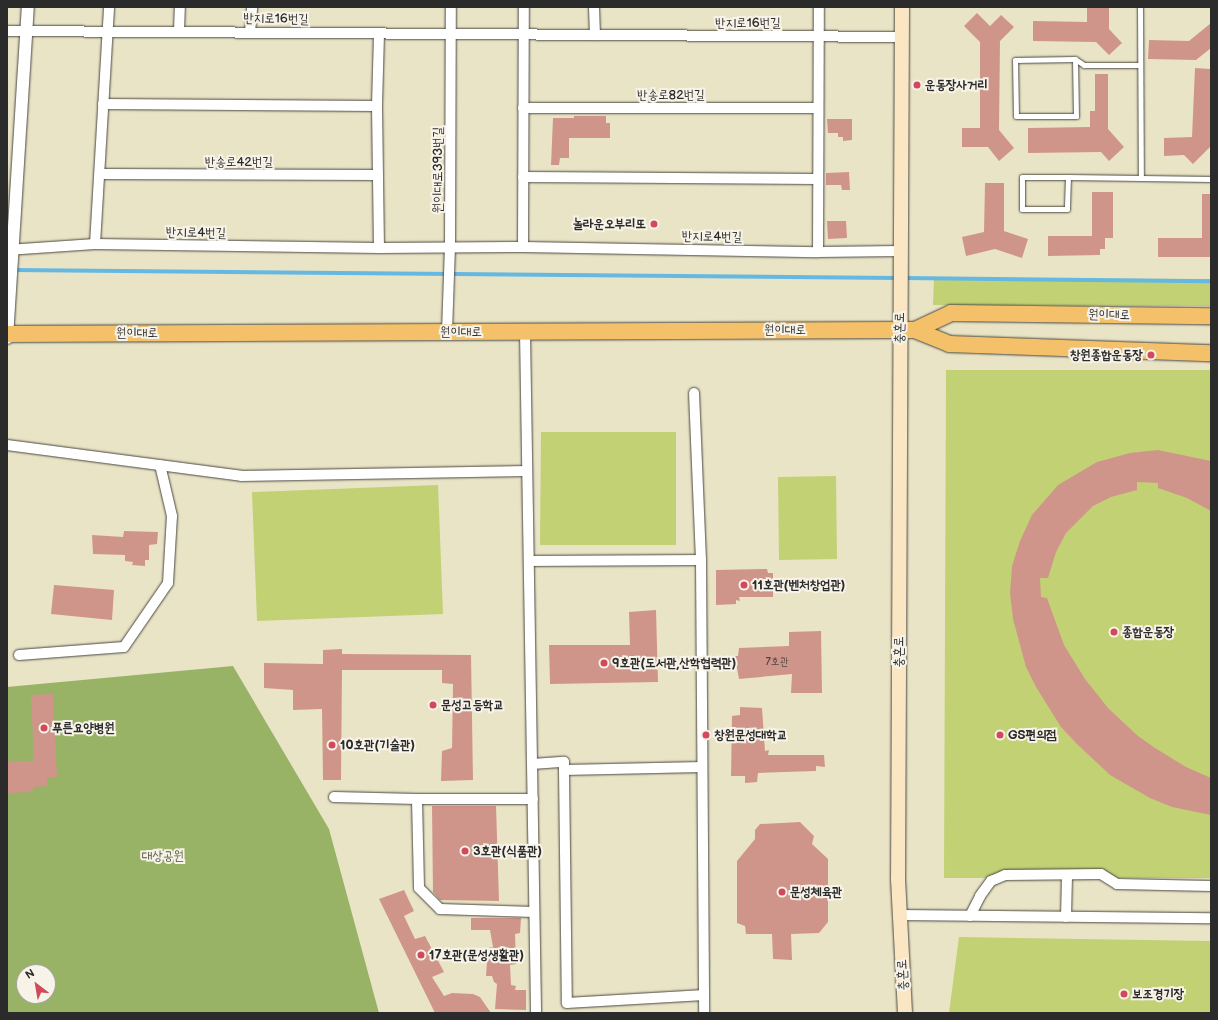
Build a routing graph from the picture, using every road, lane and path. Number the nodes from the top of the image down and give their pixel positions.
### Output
1 (28, 7) edge
2 (109, 7) edge
3 (180, 7) edge
4 (252, 7) edge
5 (451, 7) edge
6 (524, 7) edge
7 (594, 7) edge
8 (819, 7) edge
9 (902, 7) edge
10 (1140, 7) edge
11 (7, 31) edge
12 (27, 31) junction
13 (179, 31) junction
14 (107, 32) junction
15 (250, 32) junction
16 (378, 34) junction
17 (451, 34) junction
18 (524, 35) junction
19 (595, 35) junction
20 (820, 36) junction
21 (901, 37) junction
22 (1076, 59) junction
23 (1140, 65) junction
24 (103, 104) junction
25 (377, 106) junction
26 (523, 108) junction
27 (818, 108) junction
28 (100, 174) junction
29 (378, 176) junction
30 (523, 177) junction
31 (1068, 177) junction
32 (1141, 178) junction
33 (818, 179) junction
34 (1211, 179) edge
35 (95, 244) junction
36 (450, 247) junction
37 (523, 247) junction
38 (379, 248) junction
39 (11, 252) edge
40 (818, 252) junction
41 (901, 255) junction
42 (1211, 316) edge
43 (908, 330) junction
44 (447, 332) junction
45 (525, 332) junction
46 (7, 334) edge
47 (7, 338) edge
48 (1211, 354) edge
49 (694, 393) dead end
50 (7, 445) edge
51 (160, 465) junction
52 (527, 471) junction
53 (701, 560) junction
54 (529, 561) junction
55 (19, 655) dead end
56 (532, 764) junction
57 (702, 767) junction
58 (564, 770) junction
59 (334, 797) dead end
60 (532, 798) junction
61 (417, 799) junction
62 (1066, 874) junction
63 (1211, 886) edge
64 (534, 912) junction
65 (900, 915) junction
66 (970, 916) junction
67 (1066, 917) junction
68 (1211, 918) edge
69 (704, 995) junction
70 (536, 1013) edge
71 (704, 1013) edge
72 (905, 1013) edge

1 - 12 street
2 - 14 street
3 - 13 street
4 - 15 street
5 - 17 street, 원이대로393번길
6 - 18 street
7 - 19 street
8 - 20 street
9 - 21 main road
10 - 23 lane
11 - 12 street, 반지로16번길
12 - 14 street, 반지로16번길
12 - 39 street
13 - 14 street, 반지로16번길
13 - 15 street, 반지로16번길
14 - 24 street
15 - 16 street, 반지로16번길
16 - 17 street, 반지로16번길
16 - 25 street
17 - 18 street, 반지로16번길
17 - 36 street, 원이대로393번길
18 - 19 street, 반지로16번길
18 - 26 street
19 - 20 street, 반지로16번길
20 - 21 street, 반지로16번길
20 - 27 street
21 - 41 main road
22 - 22 lane
22 - 23 lane
23 - 32 lane
24 - 25 street
24 - 28 street
25 - 29 street
26 - 27 street, 반송로82번길
26 - 30 street
27 - 33 street
28 - 29 street, 반송로42번길
28 - 35 street
29 - 38 street
30 - 33 street
30 - 37 street
31 - 31 lane
31 - 32 lane
32 - 34 lane
33 - 40 street
35 - 38 street, 반지로4번길
35 - 39 street, 반지로4번길
36 - 37 street, 반지로4번길
36 - 38 street, 반지로4번길
36 - 44 street, 원이대로393번길
37 - 40 street, 반지로4번길
39 - 46 street
40 - 41 street, 반지로4번길
41 - 43 main road, 충혼로
42 - 43 main road, 원이대로
43 - 45 main road, 원이대로
43 - 48 main road, 원이대로
43 - 65 main road, 충혼로
44 - 45 main road, 원이대로
44 - 46 main road, 원이대로
45 - 52 street
46 - 47 street
49 - 53 street
50 - 51 street
51 - 52 street
51 - 55 street
52 - 54 street
53 - 54 street
53 - 57 street
54 - 56 street
56 - 58 street
56 - 60 street
57 - 58 street
57 - 69 street
58 - 69 street
59 - 61 street
60 - 61 street
60 - 64 street
61 - 64 street
62 - 63 street
62 - 66 street
62 - 67 street
64 - 70 street
65 - 66 street
65 - 72 main road, 충혼로
66 - 67 street
67 - 68 street
69 - 71 street

